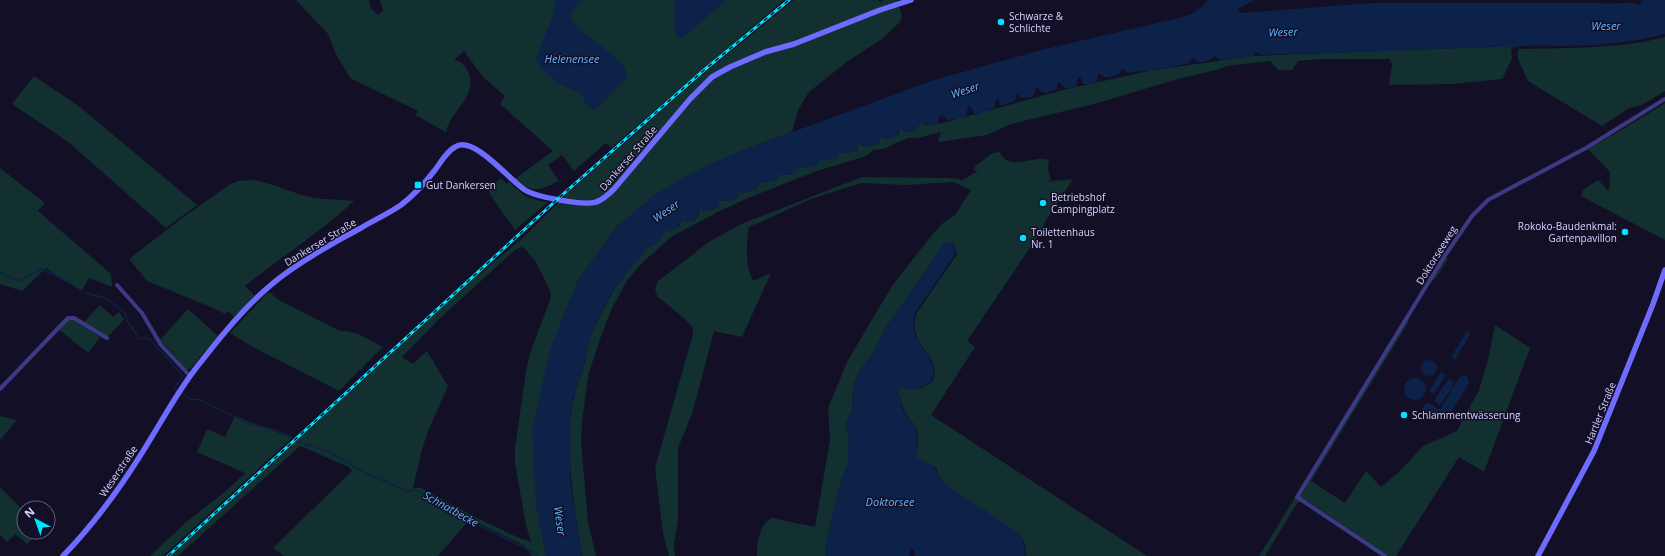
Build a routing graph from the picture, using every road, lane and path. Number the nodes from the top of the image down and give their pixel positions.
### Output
1 (911, 0) edge
2 (1665, 99) edge
3 (1665, 270) edge
4 (117, 285) dead end
5 (107, 338) dead end
6 (190, 376) junction
7 (0, 389) edge
8 (180, 390) joint
9 (63, 556) edge
10 (1385, 556) edge
11 (1538, 556) edge

1 - 6 main road, Dankerser Straße
2 - 10 street, Doktorseeweg
3 - 11 main road, Hartler Straße
4 - 6 street
5 - 7 street
6 - 8 main road, Dankerser Straße
8 - 9 main road, Weserstraße

